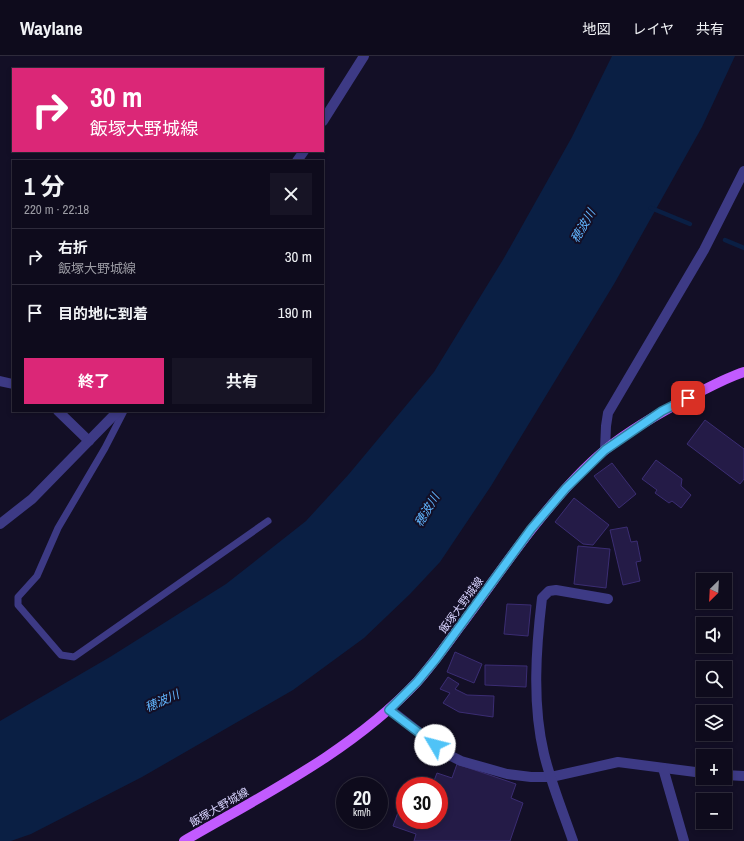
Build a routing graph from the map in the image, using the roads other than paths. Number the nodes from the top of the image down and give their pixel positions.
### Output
1 (364, 56) edge
2 (324, 119) edge
3 (744, 171) edge
4 (744, 372) edge
5 (0, 381) edge
6 (12, 384) edge
7 (59, 412) edge
8 (117, 412) edge
9 (123, 412) edge
10 (88, 441) junction
11 (605, 450) junction
12 (268, 521) dead end
13 (0, 524) edge
14 (608, 599) dead end
15 (389, 710) junction
16 (663, 768) junction
17 (696, 772) edge
18 (732, 775) edge
19 (744, 776) edge
20 (550, 777) junction
21 (184, 841) edge
22 (574, 841) edge
23 (684, 841) edge

1 - 2 street
3 - 11 street
4 - 11 main road, 飯塚大野城線
5 - 6 street
7 - 10 street
8 - 10 street
9 - 12 lane
10 - 13 street
11 - 15 main road, 飯塚大野城線
14 - 20 street
15 - 20 street
15 - 21 main road, 飯塚大野城線
16 - 17 street
16 - 20 street
16 - 23 street
18 - 19 street
20 - 22 street

